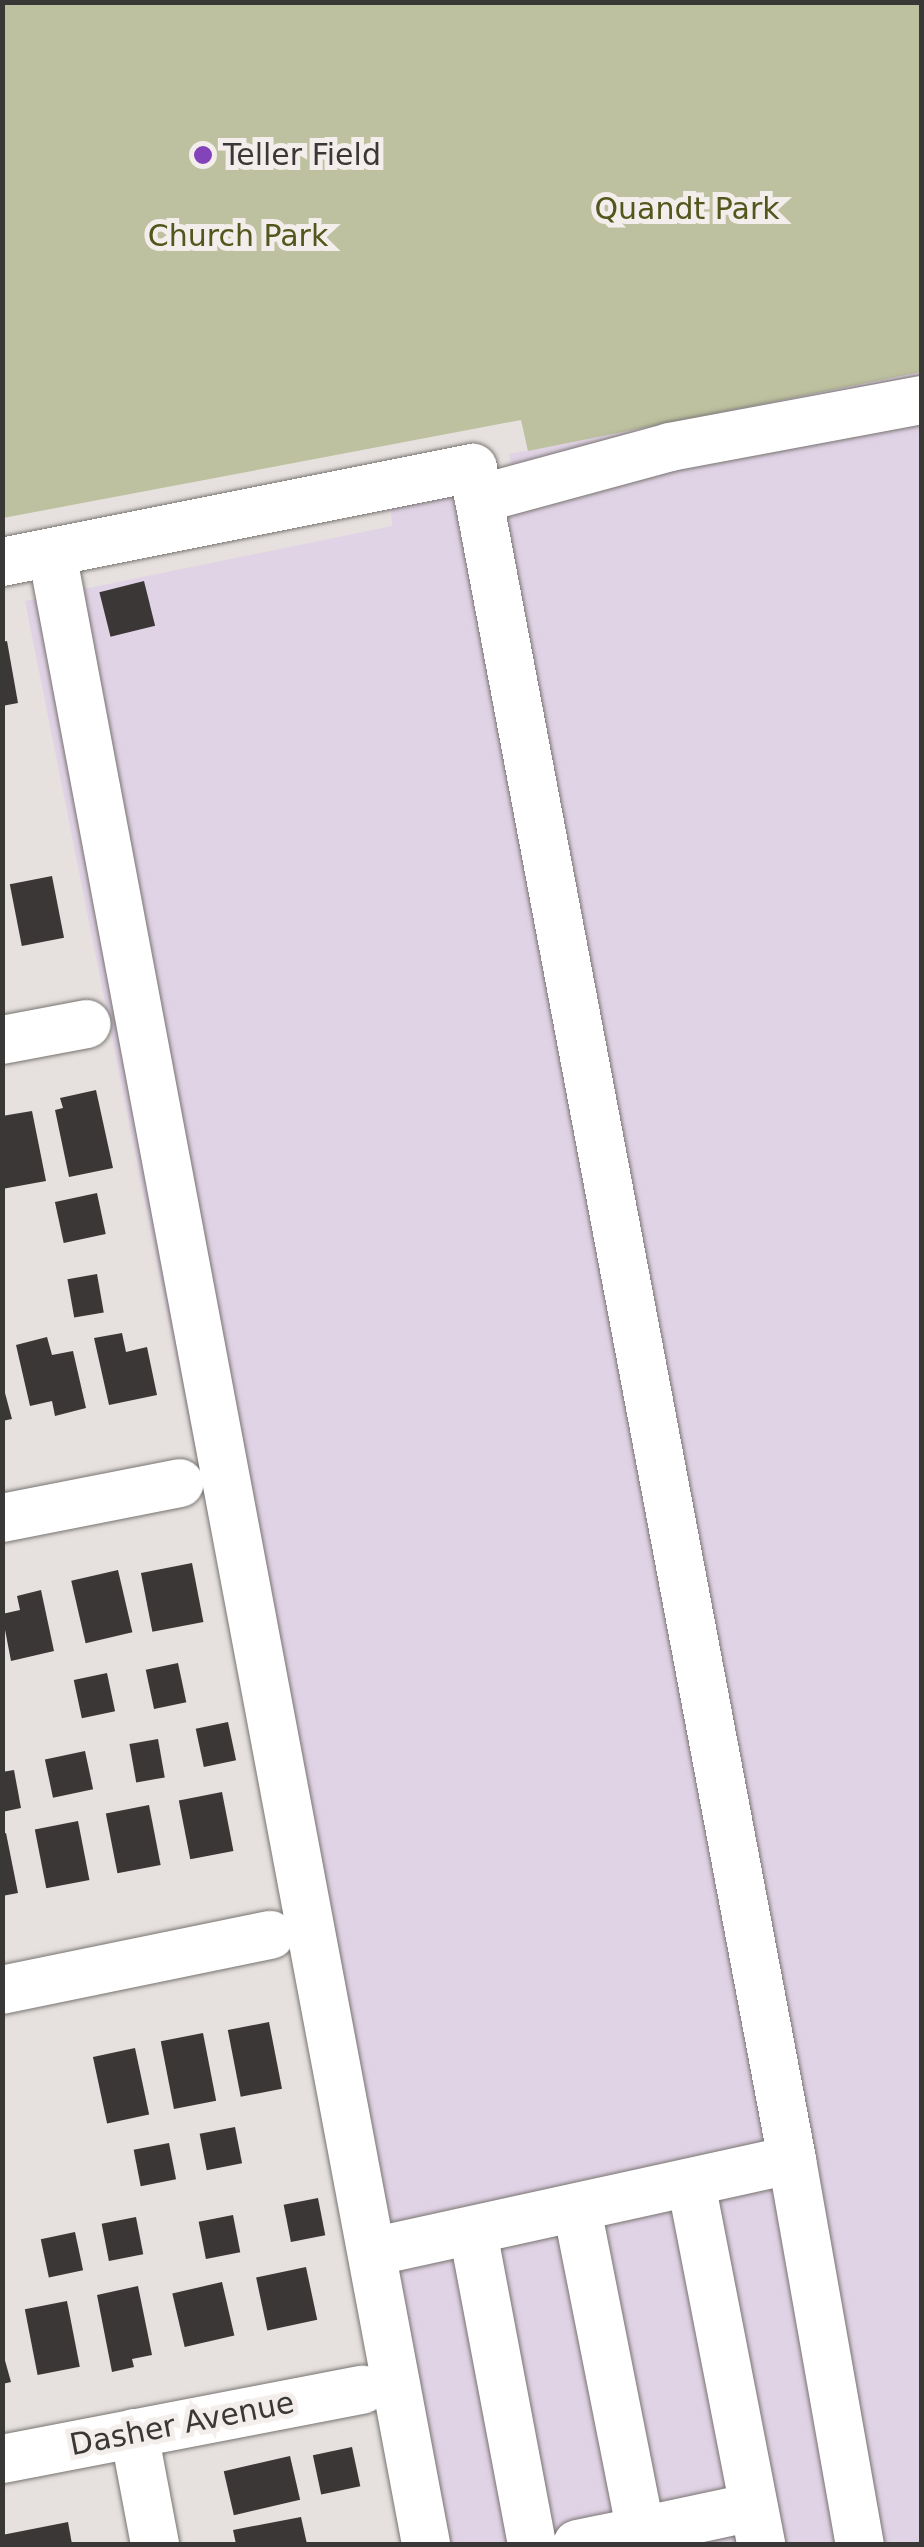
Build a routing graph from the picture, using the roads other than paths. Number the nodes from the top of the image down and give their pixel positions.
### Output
1 (922, 400) edge
2 (479, 500) junction
3 (52, 553) junction
4 (2, 562) edge
5 (87, 1024) dead end
6 (2, 1040) edge
7 (180, 1483) dead end
8 (2, 1518) edge
9 (270, 1934) dead end
10 (2, 1990) edge
11 (792, 2160) junction
12 (691, 2183) junction
13 (577, 2209) junction
14 (473, 2232) junction
15 (372, 2252) junction
16 (362, 2390) dead end
17 (134, 2433) junction
18 (2, 2459) edge
19 (757, 2526) edge
20 (642, 2532) junction
21 (155, 2544) edge
22 (426, 2544) edge
23 (532, 2544) edge
24 (577, 2544) edge
25 (860, 2544) edge

1 - 2 street
2 - 3 street
2 - 11 street
3 - 4 street
3 - 15 street
5 - 6 street
7 - 8 street
9 - 10 street
11 - 12 street
11 - 25 street
12 - 13 street
12 - 19 street
13 - 14 street
13 - 20 street
14 - 15 street
14 - 23 street
15 - 22 street
16 - 17 street, Dasher Avenue
17 - 18 street, Dasher Avenue
17 - 21 street
19 - 20 street
20 - 24 street

